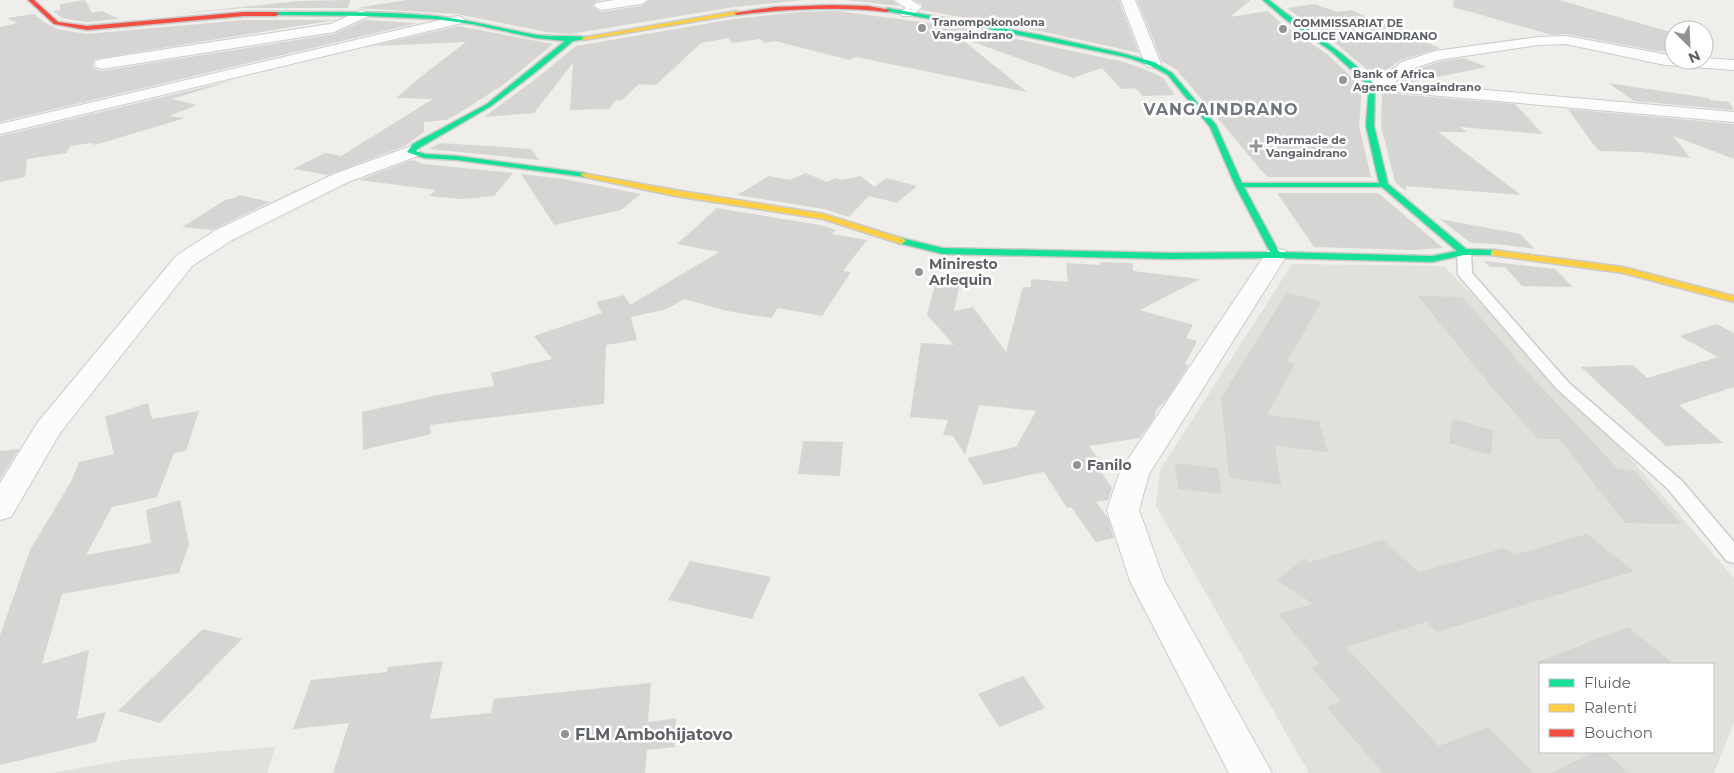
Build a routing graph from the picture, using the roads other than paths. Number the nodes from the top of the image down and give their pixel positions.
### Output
1 (31, 0) edge
2 (641, 0) edge
3 (900, 0) edge
4 (1128, 0) edge
5 (1266, 0) edge
6 (601, 6) dead end
7 (907, 13) junction
8 (362, 14) junction
9 (457, 20) junction
10 (570, 40) junction
11 (102, 64) dead end
12 (1153, 64) junction
13 (1734, 65) edge
14 (1372, 85) junction
15 (1734, 117) edge
16 (0, 129) edge
17 (411, 152) junction
18 (1239, 185) junction
19 (1384, 185) junction
20 (1464, 252) junction
21 (1276, 255) junction
22 (1734, 299) edge
23 (0, 509) edge
24 (1734, 556) edge
25 (1251, 773) edge

1 - 8 main road
2 - 6 street
3 - 7 street
4 - 12 street
5 - 14 main road
7 - 10 main road
7 - 12 main road
8 - 9 main road
8 - 11 street
9 - 10 main road
9 - 16 street
10 - 17 main road
12 - 18 main road
13 - 14 street
14 - 15 street
14 - 19 main road
17 - 21 main road
17 - 23 street
18 - 19 main road
18 - 21 main road
19 - 20 main road
20 - 21 main road
20 - 22 main road
20 - 24 lane
21 - 25 street

